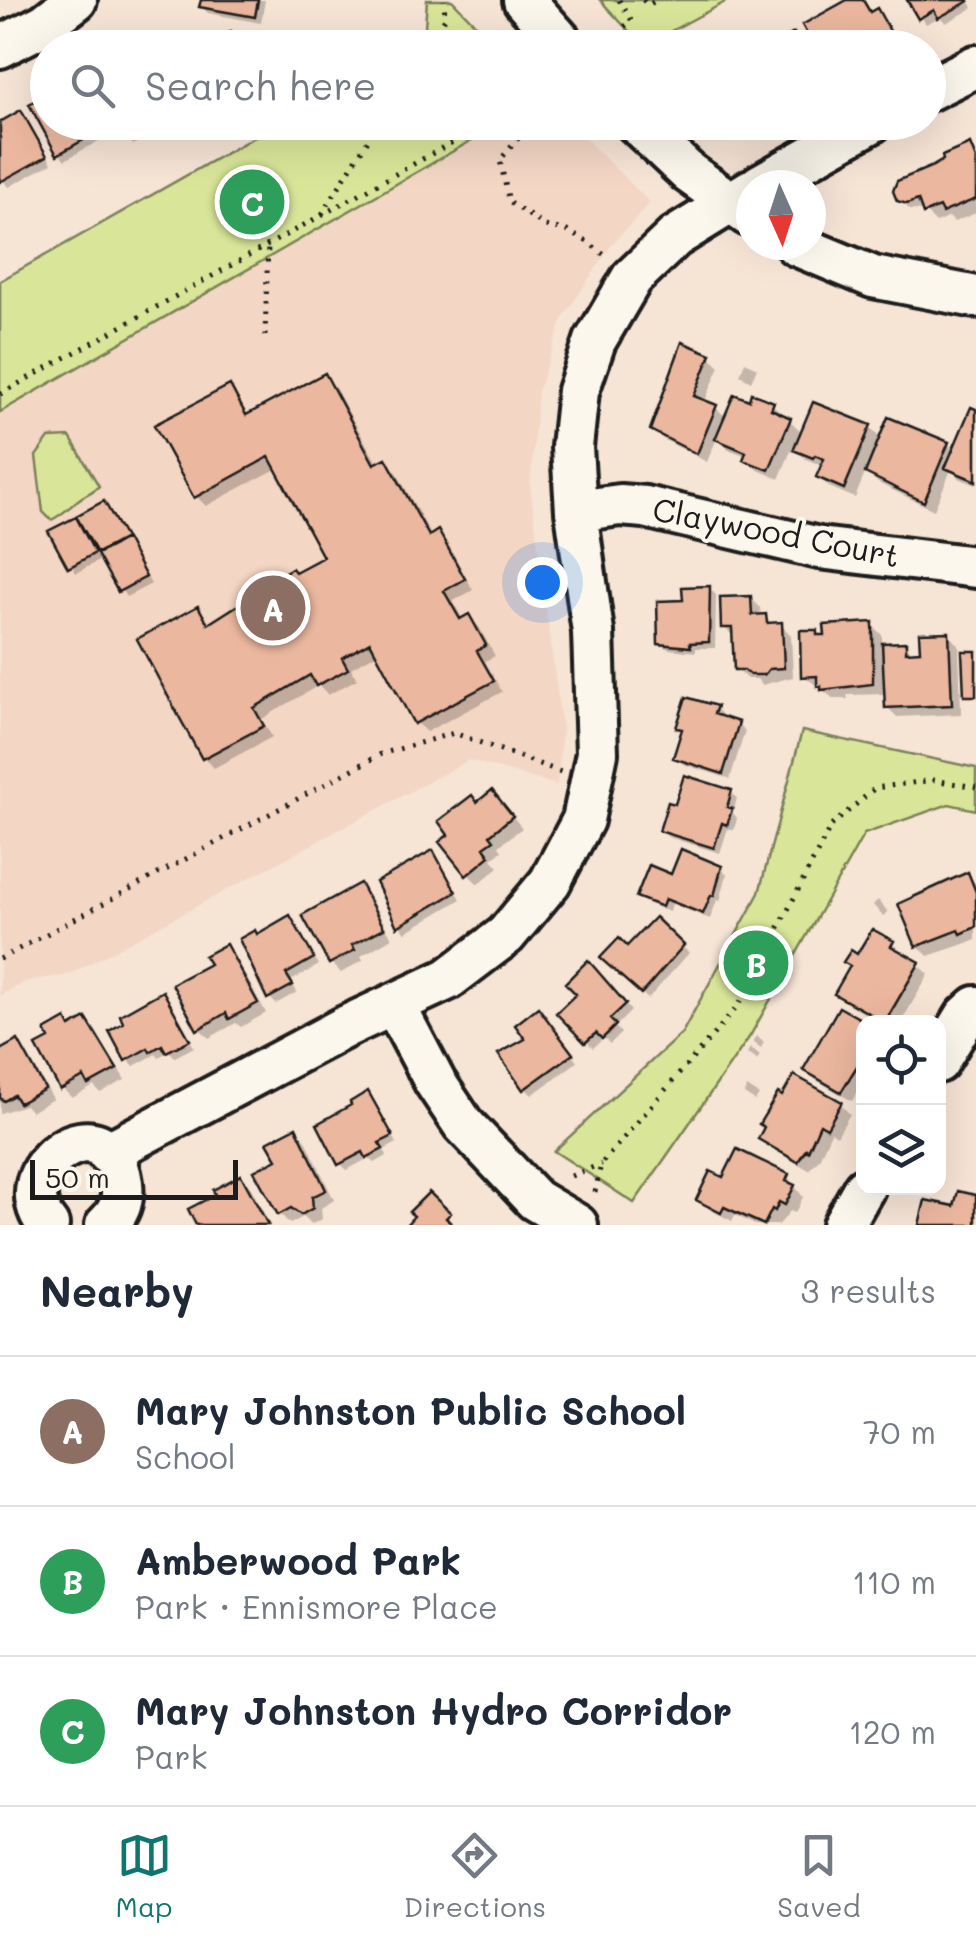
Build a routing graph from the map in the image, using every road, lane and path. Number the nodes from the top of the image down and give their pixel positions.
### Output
1 (76, 0) edge
2 (444, 0) edge
3 (524, 0) edge
4 (619, 0) edge
5 (643, 0) edge
6 (657, 0) edge
7 (34, 30) edge
8 (438, 30) edge
9 (551, 30) edge
10 (622, 30) dead end
11 (30, 32) edge
12 (0, 48) edge
13 (976, 66) edge
14 (946, 81) edge
15 (369, 140) edge
16 (457, 140) edge
17 (517, 140) edge
18 (654, 140) edge
19 (843, 140) edge
20 (794, 170) edge
21 (736, 193) edge
22 (736, 204) edge
23 (320, 216) junction
24 (268, 245) junction
25 (826, 257) edge
26 (610, 259) dead end
27 (976, 297) edge
28 (265, 336) dead end
29 (0, 394) edge
30 (576, 511) junction
31 (976, 568) edge
32 (591, 783) junction
33 (976, 787) edge
34 (0, 959) edge
35 (395, 1006) junction
36 (976, 1008) edge
37 (946, 1049) edge
38 (107, 1152) junction
39 (601, 1164) junction
40 (571, 1176) dead end
41 (860, 1195) edge
42 (586, 1209) edge
43 (48, 1225) edge
44 (106, 1225) edge
45 (843, 1225) edge

1 - 7 street
2 - 8 path
3 - 9 street
4 - 10 path
5 - 6 path
11 - 12 street
13 - 14 street
15 - 23 path
16 - 23 path
17 - 26 path
18 - 21 street
19 - 20 street
22 - 30 street
23 - 24 path
24 - 28 path
24 - 29 path
25 - 27 street
30 - 31 street, Claywood Court
30 - 32 street
32 - 34 path
32 - 35 street
33 - 39 path
35 - 38 street
35 - 42 street
36 - 37 street
38 - 43 street
38 - 44 street
39 - 40 path
39 - 42 path
41 - 45 street

